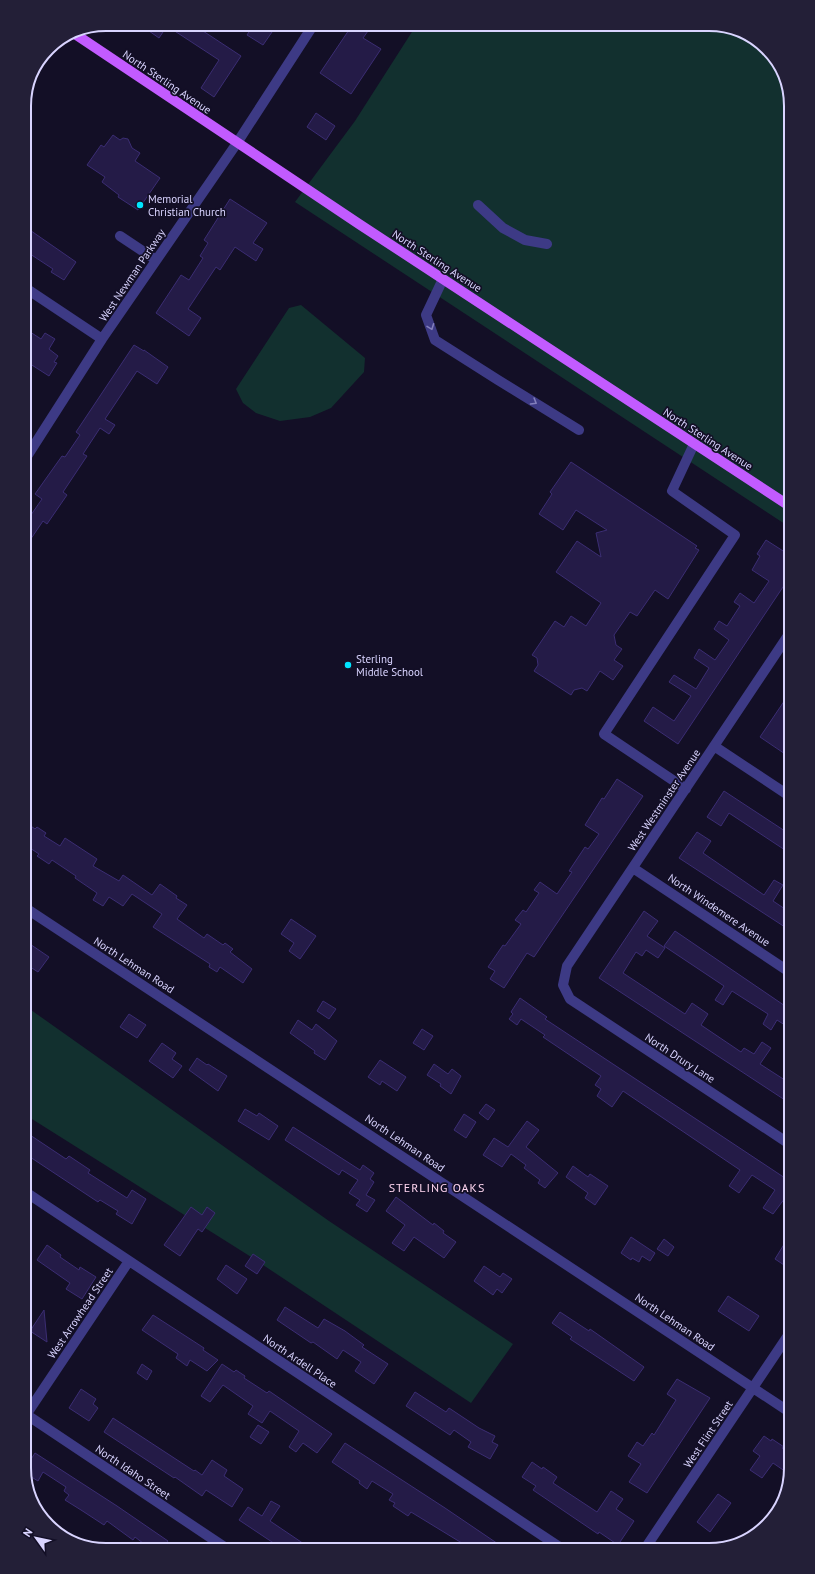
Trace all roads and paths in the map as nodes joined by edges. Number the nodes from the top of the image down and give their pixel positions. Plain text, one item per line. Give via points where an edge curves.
1 (309, 31) edge
2 (79, 36) edge
3 (237, 143) junction
4 (478, 205) dead end
5 (120, 236) dead end
6 (547, 244) dead end
7 (156, 260) junction
8 (443, 279) junction
9 (31, 292) edge
10 (102, 339) junction
11 (579, 430) dead end
12 (694, 444) junction
13 (31, 450) edge
14 (784, 503) edge
15 (784, 641) edge
16 (714, 746) junction
17 (686, 789) junction
18 (784, 792) edge
19 (633, 868) junction
20 (31, 912) edge
21 (784, 968) edge
22 (563, 985) joint
23 (784, 1140) edge
24 (31, 1196) edge
25 (129, 1261) junction
26 (784, 1342) edge
27 (753, 1388) junction
28 (31, 1406) edge
29 (784, 1408) edge
30 (31, 1419) edge
31 (218, 1543) edge
32 (553, 1543) edge
33 (649, 1543) edge

1 - 3 street, West Newman Parkway
2 - 3 main road, North Sterling Avenue
3 - 7 street, West Newman Parkway
3 - 8 main road, North Sterling Avenue
4 - 6 street via 503,228 525,240
5 - 7 street
7 - 10 street, West Newman Parkway
8 -> 11 street via 426,315 436,340
8 - 12 main road, North Sterling Avenue
9 - 10 street
10 - 13 street, West Newman Parkway
12 - 14 main road, North Sterling Avenue
12 - 17 street via 672,491 734,535 604,734
15 - 16 street, West Westminster Avenue
16 - 17 street, West Westminster Avenue
16 - 18 street
17 - 19 street, West Westminster Avenue
19 - 21 street, North Windemere Avenue
19 - 22 street, West Westminster Avenue via 567,966
20 - 27 street, North Lehman Road
22 - 23 street, North Drury Lane via 570,999
24 - 25 street, North Ardell Place
25 - 28 street, West Arrowhead Street
25 - 32 street, North Ardell Place
26 - 27 street, West Flint Street
27 - 29 street, North Lehman Road
27 - 33 street, West Flint Street
30 - 31 street, North Idaho Street

